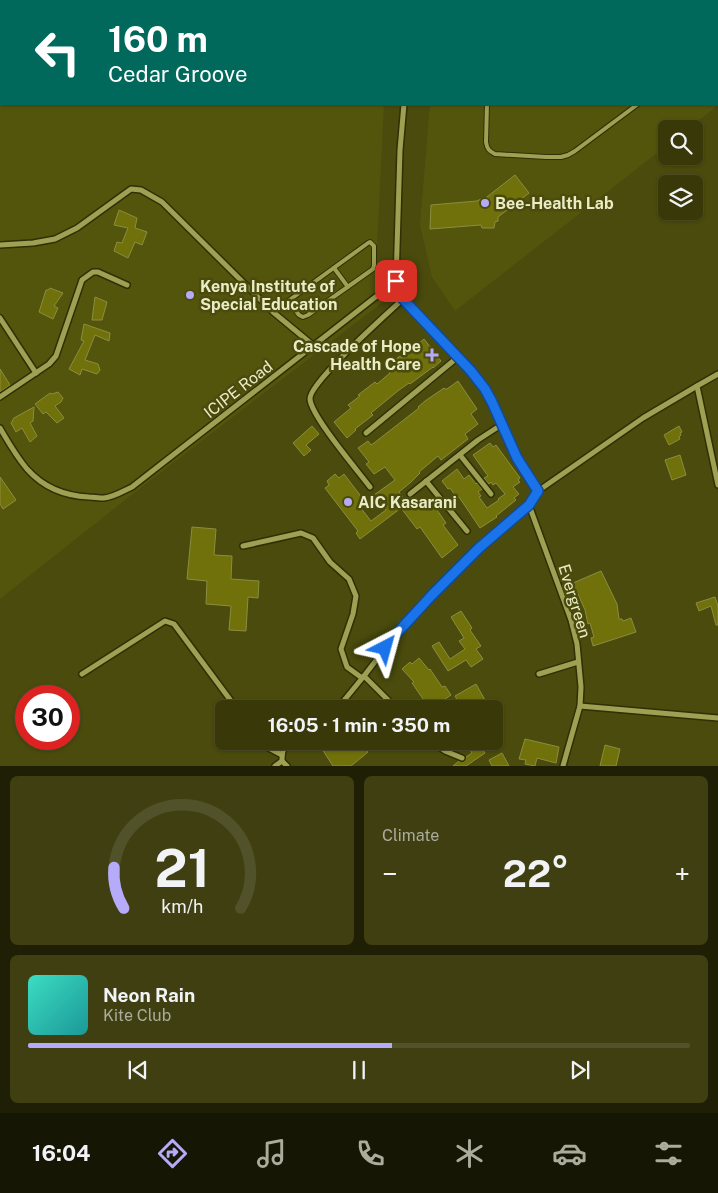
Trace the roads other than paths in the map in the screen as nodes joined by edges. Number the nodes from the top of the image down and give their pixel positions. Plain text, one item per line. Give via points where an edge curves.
1 (404, 105) edge
2 (487, 105) edge
3 (637, 105) edge
4 (0, 246) edge
5 (334, 268) junction
6 (396, 281) junction
7 (127, 285) dead end
8 (348, 287) junction
9 (403, 299) junction
10 (288, 301) junction
11 (273, 312) junction
12 (0, 318) edge
13 (314, 346) junction
14 (458, 357) junction
15 (36, 373) junction
16 (718, 374) edge
17 (697, 386) junction
18 (0, 397) edge
19 (501, 425) junction
20 (0, 428) edge
21 (366, 432) dead end
22 (460, 455) junction
23 (426, 482) junction
24 (718, 485) edge
25 (370, 487) dead end
26 (538, 491) junction
27 (410, 494) dead end
28 (491, 494) dead end
29 (529, 505) junction
30 (467, 531) dead end
31 (244, 546) dead end
32 (578, 662) junction
33 (82, 674) dead end
34 (539, 674) dead end
35 (363, 677) junction
36 (229, 700) edge
37 (344, 700) edge
38 (387, 700) edge
39 (580, 706) junction
40 (718, 718) edge
41 (270, 750) edge
42 (444, 750) edge
43 (462, 758) dead end
44 (284, 761) edge
45 (276, 766) edge
46 (563, 766) edge

1 - 6 street
2 - 3 lane via 486,142 490,152 546,157 575,151
4 - 11 street via 56,239 131,189 141,190 162,202
5 - 8 lane
5 - 8 lane via 368,243 374,246 374,268
5 - 10 lane
6 - 9 street
6 - 13 street, ICIPE Road
7 - 15 street via 98,272 82,280 56,356
8 - 10 lane via 303,317
9 - 14 street
9 - 25 street via 323,377 310,398 325,428
10 - 11 lane
11 - 13 street
12 - 15 street
13 - 20 street, ICIPE Road via 132,487 116,495 104,498 76,496 43,484 28,469
14 - 19 street via 485,389
14 - 21 street
15 - 18 street
16 - 17 street
17 - 24 street
17 - 26 street via 643,418
19 - 22 street
19 - 26 street
22 - 23 street
22 - 28 street
23 - 27 street
23 - 30 street
26 - 29 street
29 - 32 street, Evergreen via 571,620
29 - 35 street via 432,595
31 - 35 street via 301,533 313,538 330,562 349,579 356,596 342,649 348,667
32 - 34 street
32 - 39 street, Evergreen
33 - 36 street via 165,621 174,624
35 - 37 street
35 - 38 street
39 - 40 street
39 - 46 street, Evergreen
41 - 44 street
42 - 43 street
44 - 45 street

